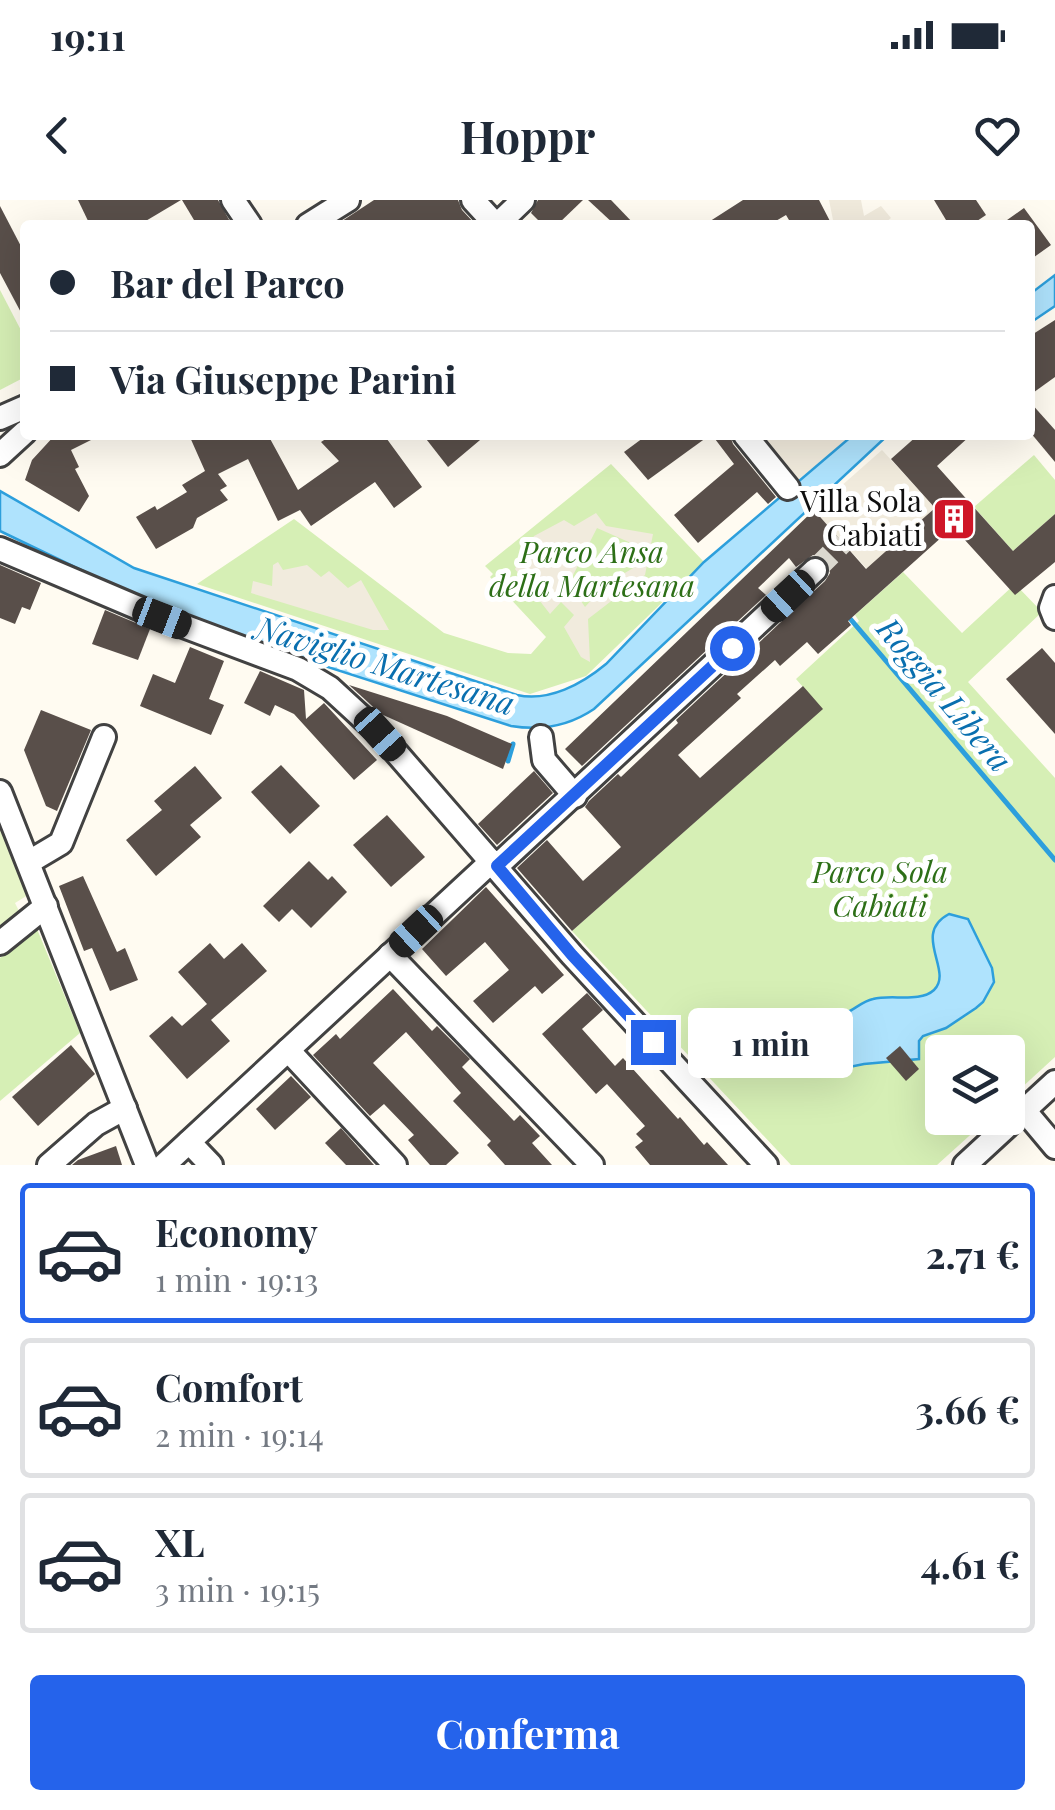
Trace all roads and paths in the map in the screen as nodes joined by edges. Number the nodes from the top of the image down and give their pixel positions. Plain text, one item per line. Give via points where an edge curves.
1 (473, 200) edge
2 (337, 202) edge
3 (507, 215) edge
4 (314, 220) edge
5 (20, 437) edge
6 (749, 440) edge
7 (0, 455) edge
8 (788, 488) dead end
9 (0, 549) edge
10 (816, 570) tunnel mouth
11 (1055, 598) edge
12 (1055, 618) edge
13 (104, 737) dead end
14 (541, 737) dead end
15 (0, 792) edge
16 (574, 796) junction
17 (28, 862) junction
18 (494, 863) junction
19 (46, 906) junction
20 (0, 943) edge
21 (390, 955) junction
22 (288, 1050) junction
23 (1055, 1082) edge
24 (124, 1108) junction
25 (1025, 1109) edge
26 (1025, 1111) edge
27 (997, 1135) edge
28 (189, 1142) junction
29 (1055, 1147) edge
30 (50, 1165) edge
31 (147, 1165) edge
32 (164, 1165) edge
33 (211, 1165) edge
34 (394, 1165) edge
35 (592, 1165) edge
36 (766, 1165) edge
37 (965, 1165) edge

1 - 3 street
2 - 4 street
5 - 7 street
6 - 8 street
9 - 18 street via 316,677 380,734
10 - 16 street
11 - 12 street
13 - 17 street via 61,842
14 - 16 street via 544,760
15 - 17 street
16 - 18 street
17 - 19 street
18 - 21 street
18 - 36 street
19 - 20 street
19 - 24 street
21 - 22 street
21 - 35 street
22 - 28 street
22 - 34 street
23 - 25 street
24 - 30 street
24 - 31 street
26 - 29 street
27 - 37 street
28 - 32 street
28 - 33 street

